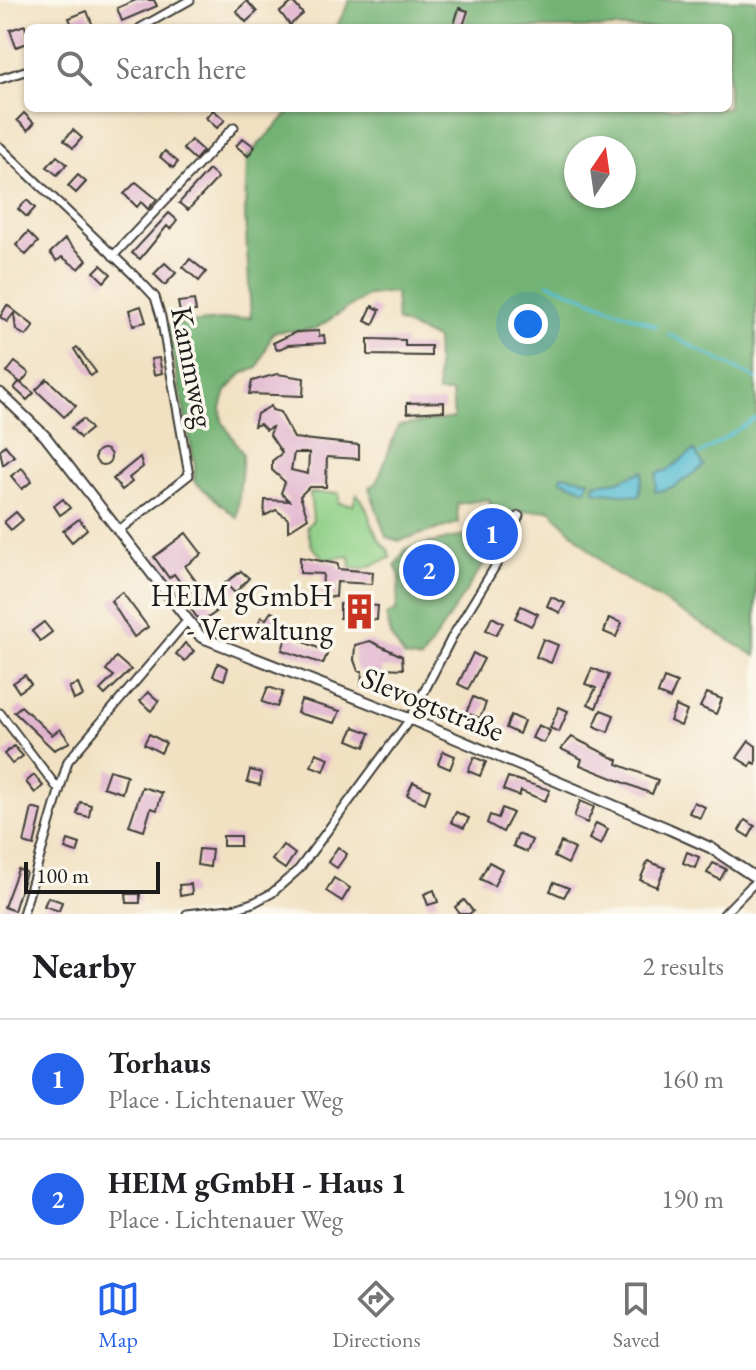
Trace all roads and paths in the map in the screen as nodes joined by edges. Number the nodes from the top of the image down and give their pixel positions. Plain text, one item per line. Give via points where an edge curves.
1 (190, 0) edge
2 (147, 24) edge
3 (24, 71) edge
4 (0, 79) edge
5 (234, 127) dead end
6 (0, 147) edge
7 (113, 256) junction
8 (0, 393) edge
9 (519, 516) dead end
10 (118, 531) junction
11 (186, 622) junction
12 (0, 713) edge
13 (410, 719) junction
14 (59, 790) junction
15 (756, 879) edge
16 (23, 914) edge
17 (187, 914) edge
18 (724, 914) edge

1 - 2 street
3 - 4 street
5 - 7 street
6 - 7 street, Kammweg
7 - 10 street, Kammweg via 155,297 189,475
8 - 10 street, Slevogtstraße via 45,436
9 - 13 street
10 - 11 street, Slevogtstraße
11 - 13 street, Slevogtstraße via 223,649
11 - 14 street via 68,761
12 - 14 street
13 - 15 street, Slevogtstraße via 711,848
13 - 17 street via 299,869 272,893 238,908
14 - 16 street
15 - 18 street

